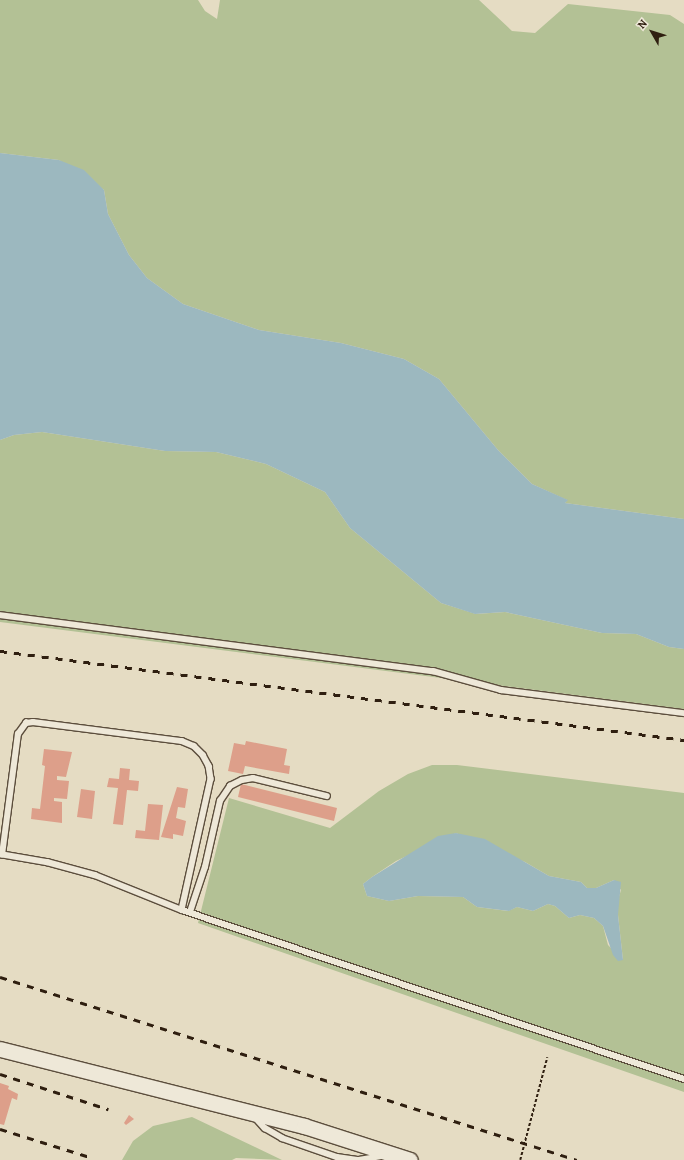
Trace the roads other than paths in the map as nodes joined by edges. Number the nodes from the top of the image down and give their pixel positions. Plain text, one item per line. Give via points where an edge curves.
1 (0, 615) edge
2 (684, 713) edge
3 (327, 796) dead end
4 (1, 854) edge
5 (182, 910) junction
6 (190, 912) junction
7 (0, 1049) edge
8 (684, 1080) edge
9 (410, 1160) edge

1 - 2 lane via 433,671 500,690
3 - 6 lane via 253,778 230,786 220,801 205,867
4 - 5 lane via 77,870
4 - 5 lane via 18,734 24,724 33,722 182,741 194,746 203,755 211,779
5 - 6 lane
6 - 8 lane
7 - 9 street via 304,1126

